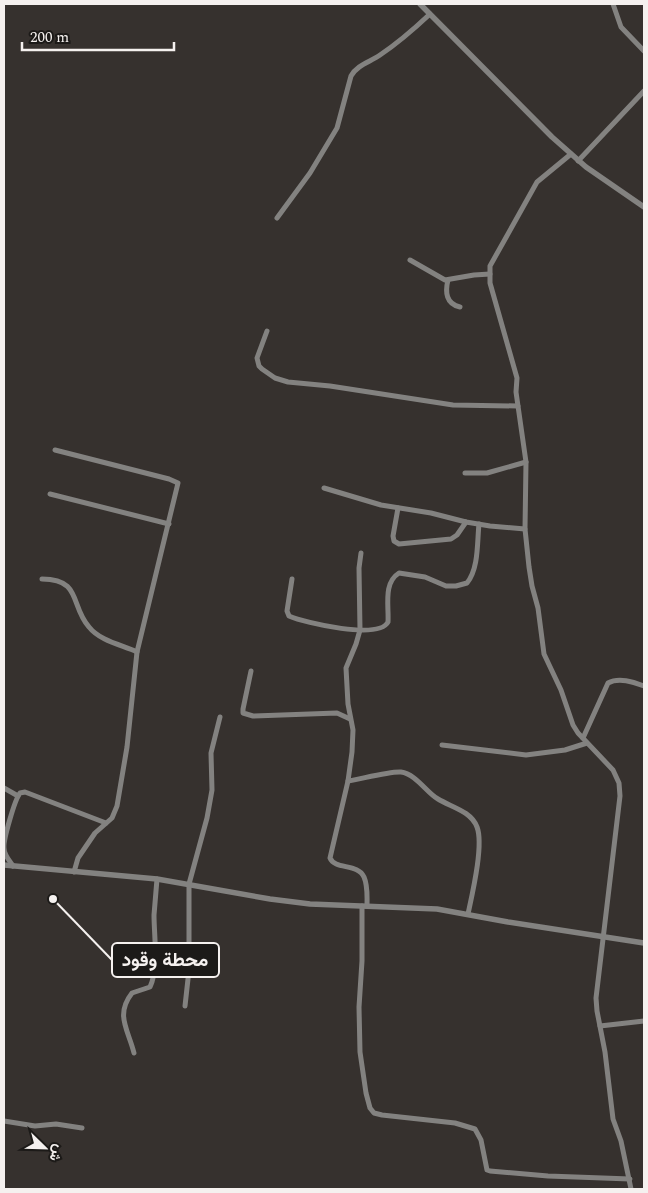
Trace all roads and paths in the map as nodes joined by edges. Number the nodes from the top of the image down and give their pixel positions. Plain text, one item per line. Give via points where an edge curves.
1 (420, 4) edge
2 (613, 4) edge
3 (430, 14) junction
4 (644, 52) edge
5 (644, 91) edge
6 (571, 154) junction
7 (578, 161) junction
8 (644, 208) edge
9 (277, 218) dead end
10 (410, 260) dead end
11 (490, 274) junction
12 (448, 280) junction
13 (460, 307) dead end
14 (267, 332) dead end
15 (518, 406) junction
16 (55, 450) dead end
17 (526, 462) junction
18 (465, 473) dead end
19 (324, 488) dead end
20 (50, 494) dead end
21 (398, 508) junction
22 (466, 522) junction
23 (169, 524) junction
24 (479, 524) junction
25 (526, 529) junction
26 (361, 553) dead end
27 (42, 578) dead end
28 (292, 578) dead end
29 (360, 630) junction
30 (137, 652) junction
31 (251, 671) dead end
32 (644, 686) edge
33 (220, 717) dead end
34 (351, 719) junction
35 (583, 738) junction
36 (587, 743) junction
37 (442, 745) dead end
38 (348, 781) junction
39 (4, 788) edge
40 (18, 796) junction
41 (106, 823) junction
42 (4, 865) edge
43 (13, 866) junction
44 (74, 872) junction
45 (157, 879) junction
46 (189, 884) junction
47 (364, 906) junction
48 (468, 914) junction
49 (604, 936) junction
50 (644, 943) edge
51 (185, 1006) dead end
52 (644, 1021) edge
53 (600, 1026) junction
54 (134, 1053) dead end
55 (4, 1122) edge
56 (82, 1128) dead end
57 (630, 1179) junction
58 (631, 1189) edge

1 - 3 street
2 - 4 street via 621,27
3 - 6 street
3 - 9 street via 382,54 354,70 337,128
5 - 7 street
6 - 7 street
6 - 11 street via 537,182 490,266
7 - 8 street
10 - 12 street
11 - 12 street
11 - 15 street via 515,367
12 - 13 street via 447,298
14 - 15 street via 257,358 259,366 275,378 288,382 453,405
15 - 17 street
16 - 23 street via 176,481 178,488
17 - 18 street via 487,473
17 - 25 street
19 - 21 street
20 - 23 street
21 - 22 street via 431,512
21 - 22 street via 393,536 399,544 451,539
22 - 24 street
23 - 30 street
24 - 25 street
24 - 29 street via 476,562 467,583 446,586 425,577 399,573 389,589 387,625
25 - 35 street via 530,578 544,654 573,725
26 - 29 street
27 - 30 street via 71,589 89,628 104,639
28 - 29 street via 289,616 328,627
29 - 34 street via 346,668
30 - 41 street via 117,806
31 - 34 street via 243,709 246,715 338,713
32 - 35 street via 613,680 608,683
33 - 46 street via 211,753 212,790 207,818
34 - 38 street via 353,740
35 - 36 street
36 - 37 street via 565,750 526,755
36 - 49 street via 608,763 619,783
38 - 47 street via 330,858 334,863 362,874 366,883
38 - 48 street via 403,772 438,799 472,818 479,838
39 - 40 street
40 - 41 street via 25,792
40 - 43 street via 4,843 6,855
41 - 44 street via 78,858
42 - 43 street
43 - 44 street
44 - 45 street
45 - 46 street
45 - 54 street via 152,981 150,986 132,993 123,1009
46 - 47 street via 270,899
46 - 51 street via 189,970
47 - 48 street via 436,909
47 - 57 street via 360,1052 366,1093 374,1113 455,1123 475,1129 490,1172
48 - 49 street
49 - 50 street
49 - 53 street via 596,998
52 - 53 street
53 - 57 street via 613,1119
55 - 56 street
57 - 58 street

